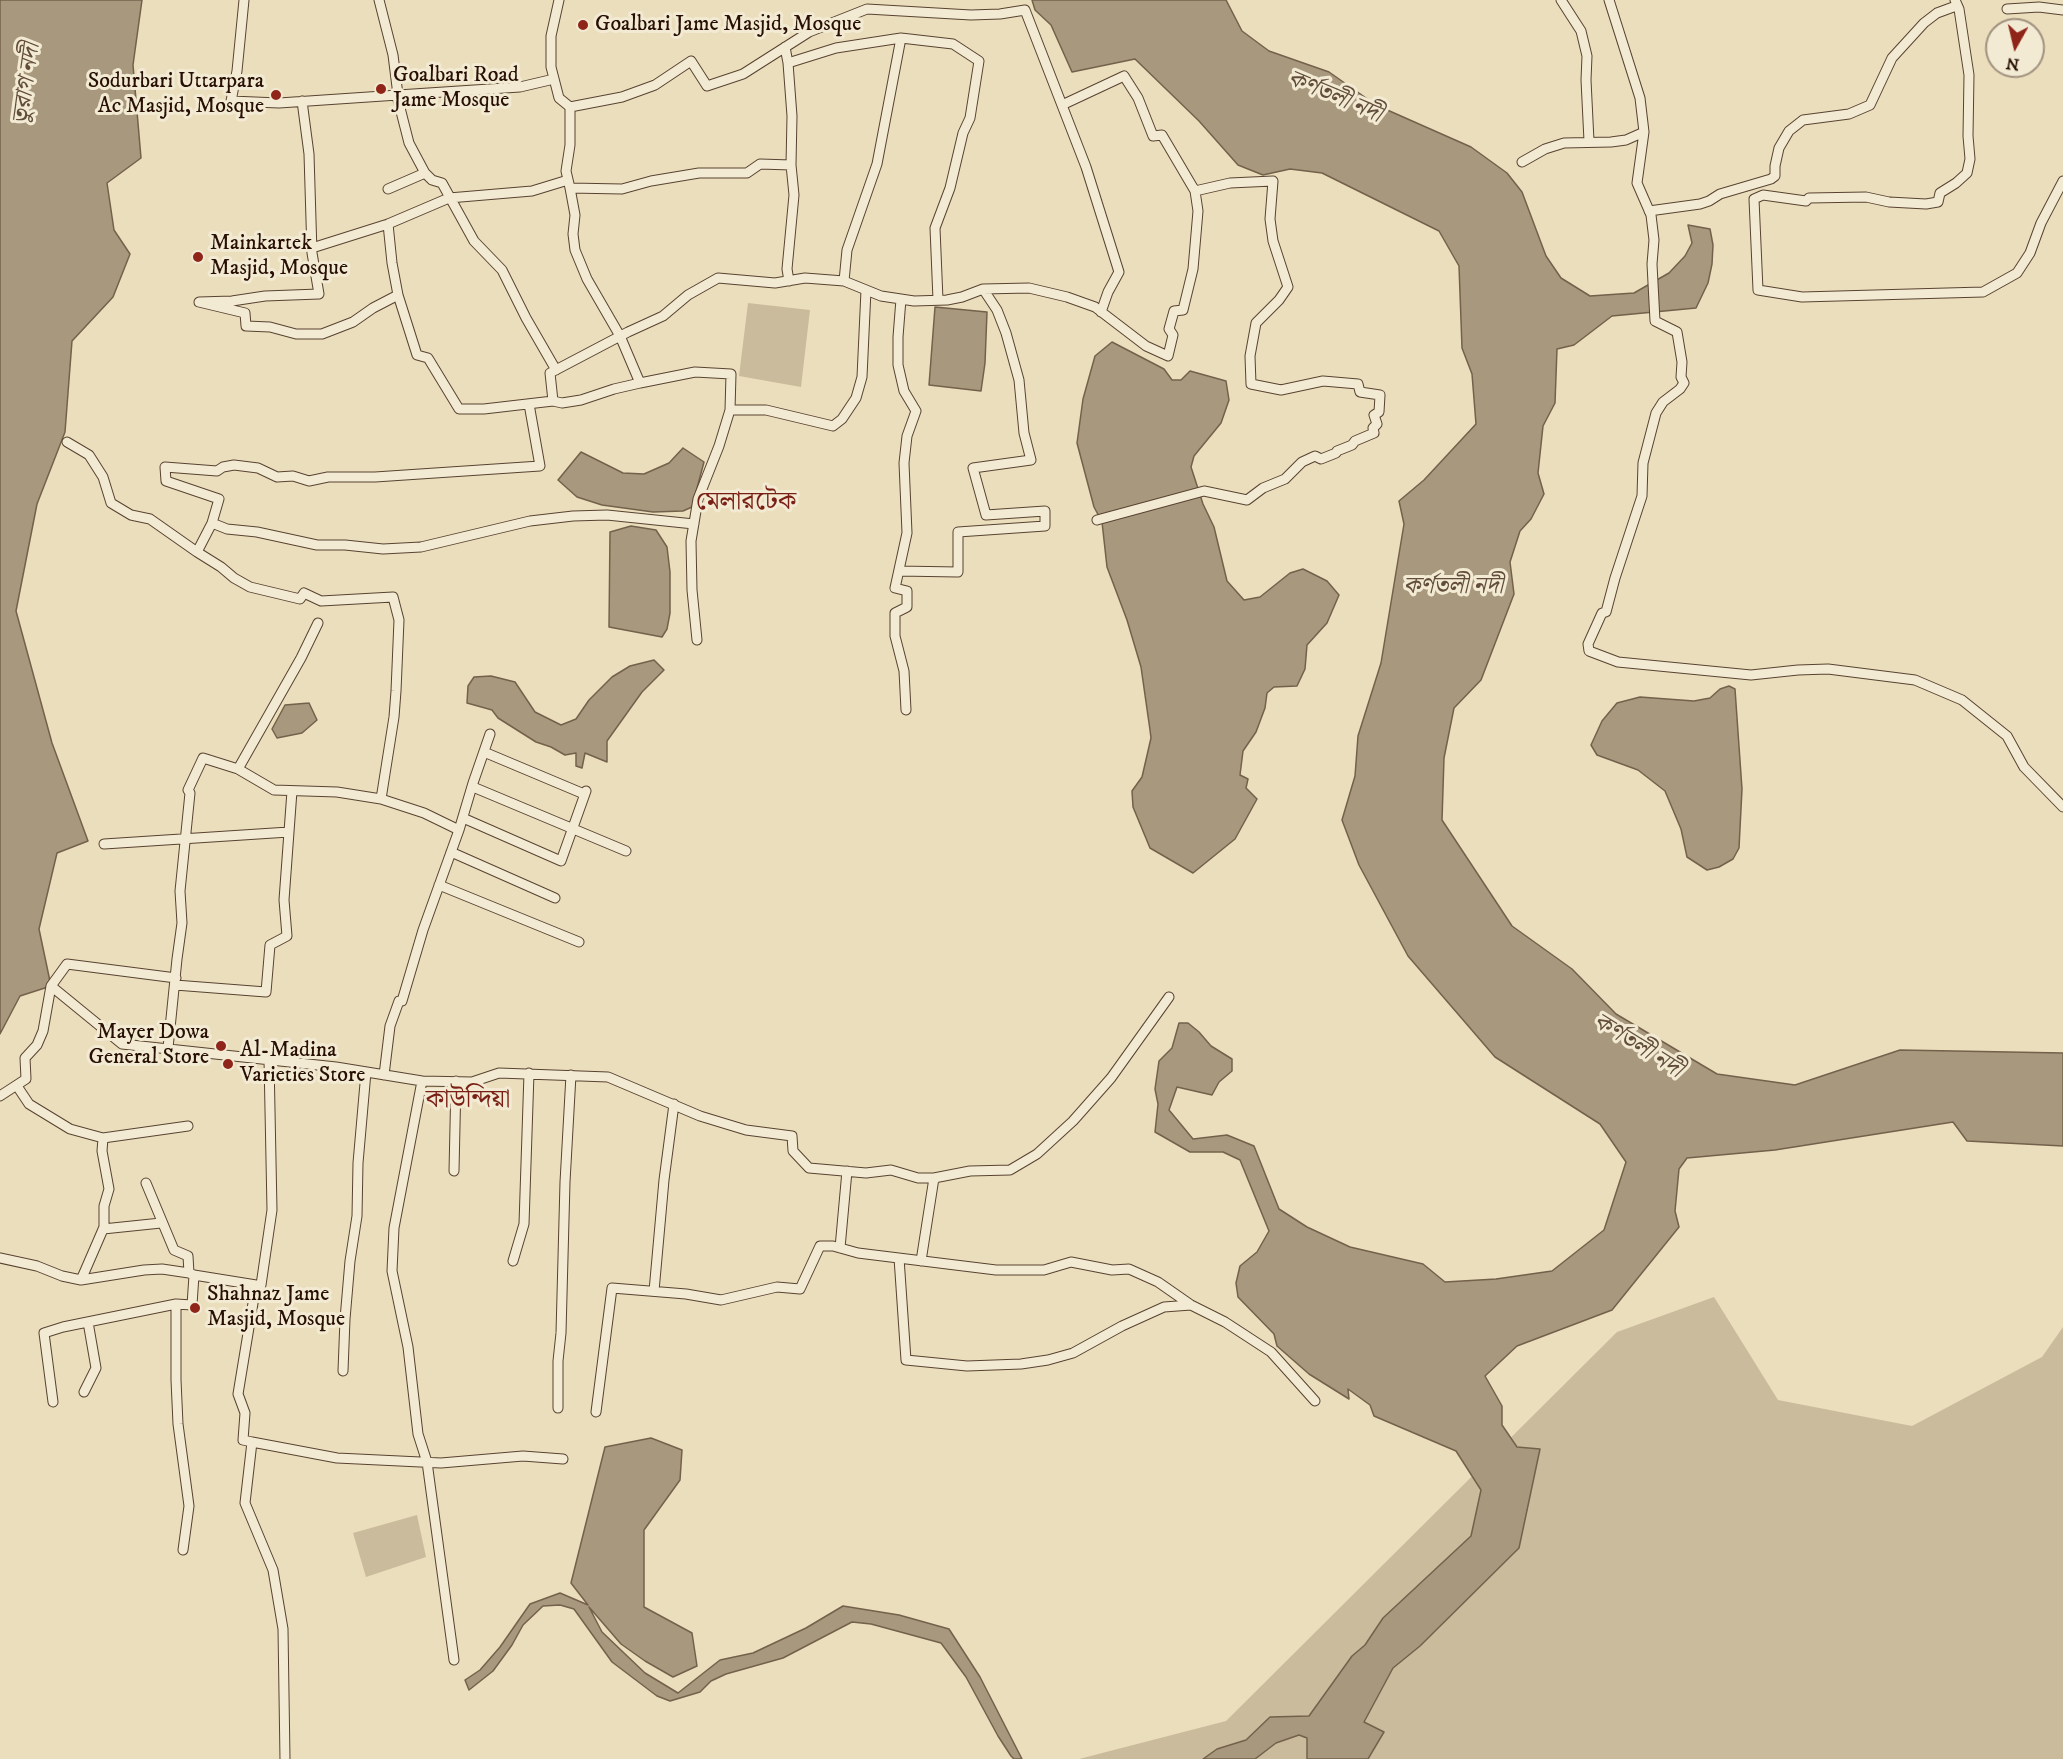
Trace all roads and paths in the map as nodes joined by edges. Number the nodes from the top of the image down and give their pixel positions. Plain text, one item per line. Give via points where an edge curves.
1 (244, 0) edge
2 (380, 0) edge
3 (559, 0) edge
4 (1561, 0) edge
5 (1610, 0) edge
6 (1956, 3) edge
7 (2007, 9) dead end
8 (2063, 10) edge
9 (901, 38) junction
10 (785, 47) junction
11 (788, 63) junction
12 (554, 79) junction
13 (398, 94) junction
14 (302, 100) junction
15 (1062, 105) junction
16 (570, 107) junction
17 (1644, 132) junction
18 (1589, 141) junction
19 (1522, 162) dead end
20 (791, 165) junction
21 (425, 172) junction
22 (2063, 181) edge
23 (569, 184) junction
24 (388, 189) dead end
25 (1195, 191) junction
26 (450, 198) junction
27 (1649, 211) junction
28 (388, 224) junction
29 (312, 248) junction
30 (789, 281) junction
31 (844, 281) junction
32 (983, 289) junction
33 (866, 290) junction
34 (398, 295) junction
35 (901, 299) junction
36 (938, 300) junction
37 (1101, 312) junction
38 (620, 336) junction
39 (556, 370) junction
40 (640, 382) junction
41 (553, 401) junction
42 (529, 404) junction
43 (730, 410) junction
44 (68, 442) dead end
45 (1097, 520) dead end
46 (212, 523) junction
47 (694, 524) junction
48 (197, 552) junction
49 (899, 571) junction
50 (318, 623) dead end
51 (697, 640) dead end
52 (906, 710) dead end
53 (490, 734) dead end
54 (484, 752) junction
55 (238, 769) junction
56 (473, 787) junction
57 (292, 791) junction
58 (381, 798) junction
59 (2063, 807) edge
60 (463, 818) junction
61 (572, 829) junction
62 (459, 830) junction
63 (289, 832) junction
64 (185, 839) junction
65 (104, 844) dead end
66 (626, 850) dead end
67 (451, 852) junction
68 (439, 885) junction
69 (555, 898) dead end
70 (579, 942) dead end
71 (175, 981) junction
72 (51, 986) junction
73 (1169, 997) dead end
74 (168, 1048) junction
75 (268, 1060) junction
76 (366, 1072) junction
77 (529, 1073) junction
78 (384, 1075) junction
79 (571, 1075) junction
80 (422, 1081) junction
81 (456, 1081) junction
82 (17, 1086) junction
83 (0, 1096) edge
84 (674, 1104) junction
85 (188, 1126) dead end
86 (103, 1137) junction
87 (454, 1171) dead end
88 (847, 1171) junction
89 (934, 1178) junction
90 (146, 1183) dead end
91 (161, 1223) junction
92 (103, 1229) junction
93 (840, 1248) junction
94 (0, 1258) edge
95 (899, 1258) junction
96 (513, 1261) dead end
97 (921, 1261) junction
98 (191, 1274) junction
99 (81, 1280) junction
100 (256, 1285) junction
101 (654, 1291) junction
102 (176, 1304) junction
103 (1191, 1305) junction
104 (88, 1322) junction
105 (344, 1371) dead end
106 (84, 1392) dead end
107 (1316, 1401) dead end
108 (53, 1402) dead end
109 (558, 1408) dead end
110 (596, 1412) dead end
111 (252, 1442) junction
112 (564, 1459) dead end
113 (427, 1462) junction
114 (183, 1550) dead end
115 (454, 1660) dead end
116 (285, 1759) edge

1 - 14 street via 231,101 279,104
2 - 13 street
3 - 12 street via 551,36
4 - 18 street via 1581,31 1587,56
5 - 17 street via 1640,98
6 - 22 street via 1969,75 1971,159 1967,173 1940,194 1938,202 1926,204 1866,197 1806,201 1763,195 1754,199 1758,290 1802,297 1983,292 2017,273
6 - 27 street via 1924,23 1892,58 1870,105 1849,114 1803,120 1788,131 1771,179 1700,204
7 - 8 street
9 - 11 street via 836,48
9 - 31 street via 877,165 846,250
9 - 36 street via 953,44 979,61 970,118 935,228
10 - 11 street
10 - 15 street via 809,32 867,9 971,15 1025,10
10 - 16 street via 742,74 707,86 692,61 655,86
11 - 20 street
12 - 13 street via 520,87
12 - 16 street via 559,98
13 - 14 street
13 - 21 street via 409,143
14 - 29 street via 309,154
15 - 25 street via 1124,76 1153,136 1162,135
15 - 37 street via 1119,272
16 - 23 street via 566,171
17 - 18 street via 1626,140
17 - 27 street via 1637,183
18 - 19 street via 1564,142
20 - 23 street via 760,164 747,173 699,173 622,189
20 - 30 street via 794,195
21 - 24 street
21 - 26 street via 442,183
23 - 26 street
23 - 38 street via 575,250
25 - 37 street via 1198,211 1193,269 1184,310 1174,311 1168,356 1146,346
25 - 45 street via 1230,183 1273,181 1273,241 1288,287 1256,323 1250,356 1251,384 1281,390 1323,381 1358,384 1358,391 1380,395 1379,412 1374,415 1377,424 1374,433 1321,459 1315,456 1302,462 1285,478 1246,500 1204,491
26 - 28 street
26 - 39 street via 474,241 502,270
27 - 59 street via 1654,240 1655,321 1677,332 1684,383 1656,413 1643,463 1642,496 1606,612 1588,644 1589,651 1618,662 1750,675 1828,669 1916,680 1962,700 2007,736 2024,767
28 - 29 street
28 - 34 street
29 - 34 street via 319,294 199,302 245,313 246,326 322,334 353,322
30 - 31 street
30 - 38 street via 718,278 688,295 663,316
31 - 33 street
32 - 36 street
32 - 37 street via 1029,288 1068,297
32 - 49 street via 1006,333 1019,380 1031,460 973,468 986,515 1045,511 1045,526 958,532 958,572
33 - 35 street
33 - 43 street via 862,377 856,398 842,420 833,426 766,410
34 - 42 street via 417,356 428,358 459,409
35 - 36 street
35 - 49 street via 898,365 904,390 916,411 904,463 907,533
38 - 39 street
38 - 40 street
39 - 41 street via 550,373
40 - 41 street via 581,400
40 - 43 street via 695,372 731,374
41 - 42 street
42 - 46 street via 540,466 309,481 234,465 217,471 165,467 166,481 219,499
43 - 47 street via 698,499
44 - 48 street via 89,455 103,477 111,503 131,515 150,519
46 - 47 street via 317,545 383,549 421,547 530,521 573,516 607,515
46 - 48 street
47 - 51 street via 692,590
48 - 58 street via 250,587 300,599 304,593 321,601 393,597 399,620 396,690
49 - 52 street via 895,588 907,591 907,607 896,613 895,636 904,671
50 - 55 street
53 - 54 street
54 - 56 street
54 - 61 street via 585,793
55 - 57 street via 274,790
55 - 64 street via 203,758 188,790
56 - 60 street
56 - 61 street
57 - 58 street
57 - 63 street
58 - 62 street
60 - 61 street via 561,861
60 - 62 street
61 - 66 street
62 - 67 street
63 - 64 street
63 - 71 street via 284,900 287,936 270,945 266,992
64 - 65 street
64 - 71 street
67 - 68 street
67 - 69 street
68 - 70 street
68 - 78 street via 402,1001 399,1000 390,1026
71 - 72 street via 67,964
71 - 74 street
72 - 74 street via 122,1044
72 - 82 street via 43,1031 37,1046 25,1058 26,1079
73 - 89 street via 1111,1078 1037,1154 1010,1170 970,1171
74 - 75 street
75 - 76 street
75 - 100 street via 272,1210 261,1284
76 - 78 street
76 - 105 street
77 - 79 street
77 - 81 street via 499,1073 472,1082
77 - 96 street via 524,1224
78 - 80 street
79 - 84 street via 608,1077
79 - 109 street
80 - 81 street
80 - 113 street via 394,1228 392,1271 408,1347 418,1434
81 - 87 street
82 - 83 street
82 - 86 street via 29,1104 70,1129
84 - 88 street via 746,1130 792,1136 793,1151 809,1168
84 - 101 street
85 - 86 street
86 - 92 street via 109,1189
88 - 89 street via 891,1170
88 - 93 street
89 - 97 street
90 - 91 street
91 - 92 street
91 - 98 street via 174,1250 188,1256
92 - 99 street
93 - 95 street
93 - 101 street via 820,1246 800,1289 777,1287 721,1300
94 - 99 street
95 - 97 street
95 - 103 street via 906,1360 967,1366 1048,1360 1073,1353 1164,1307
97 - 103 street via 996,1270 1044,1270 1071,1262 1112,1270 1130,1269 1158,1282
98 - 99 street via 162,1269
98 - 100 street
98 - 102 street via 192,1305
100 - 111 street via 238,1394 244,1413 243,1440
101 - 110 street via 612,1288
102 - 104 street
102 - 114 street via 178,1424 189,1506
103 - 107 street via 1226,1322 1271,1352
104 - 106 street via 96,1368
104 - 108 street via 44,1333
111 - 113 street via 337,1458
111 - 116 street via 245,1503 273,1570 283,1629
112 - 113 street via 523,1456
113 - 115 street

